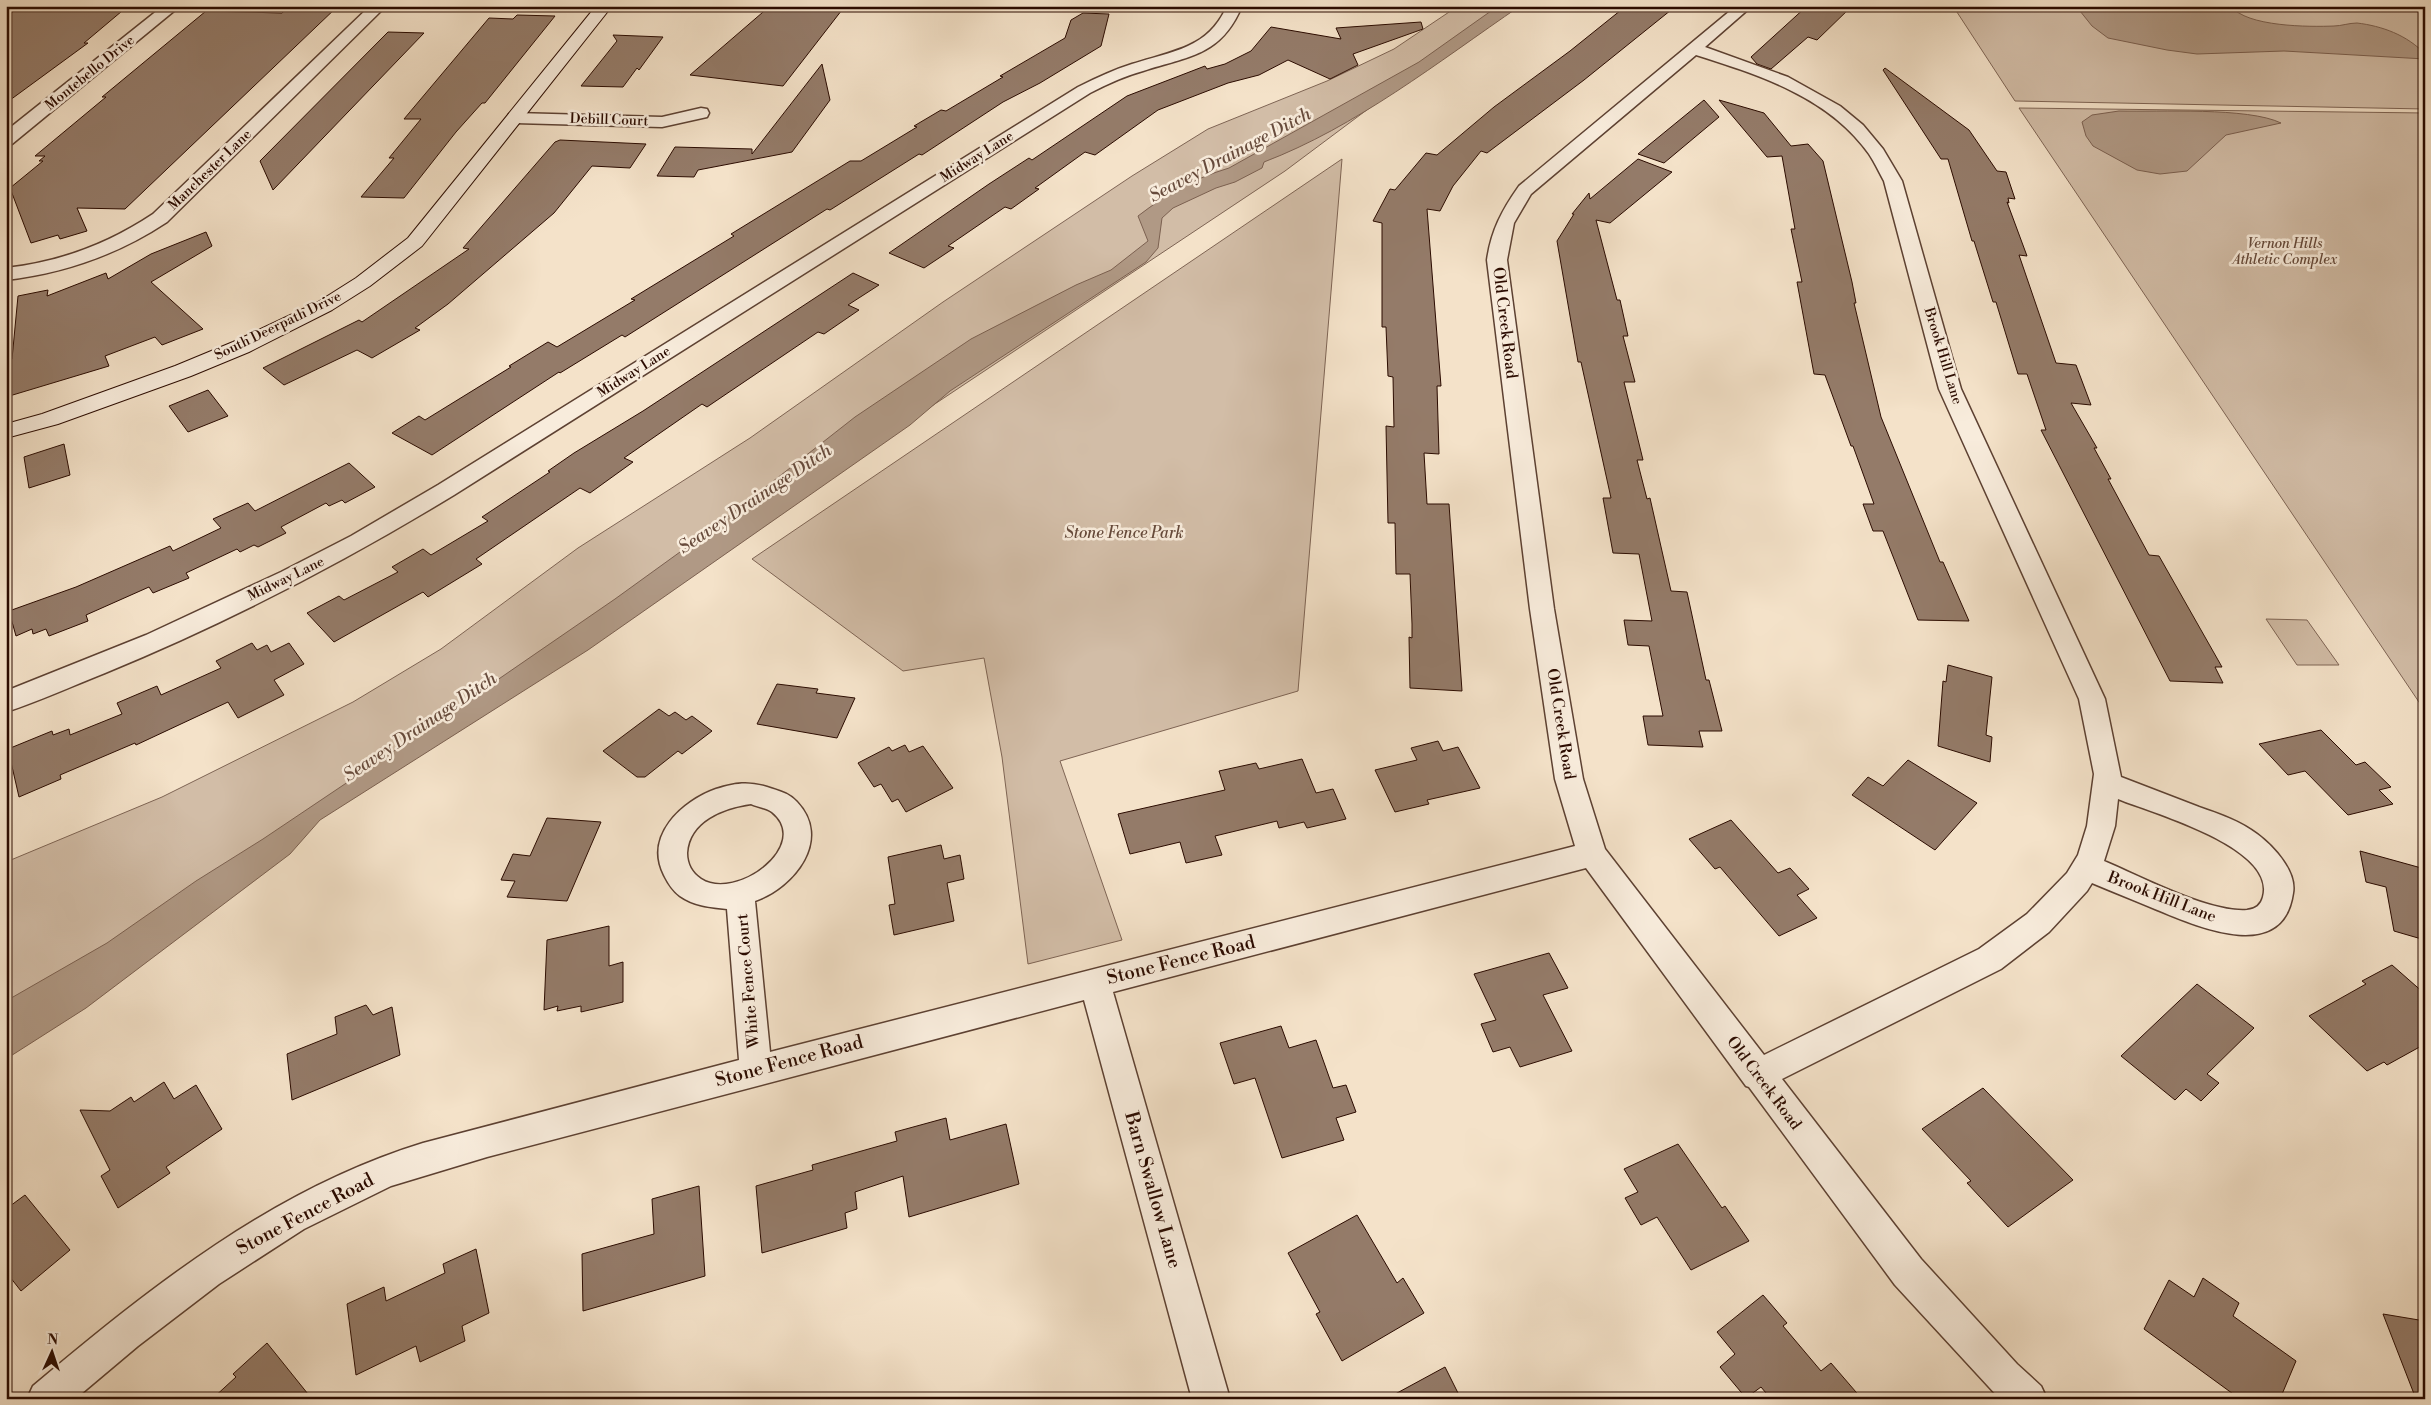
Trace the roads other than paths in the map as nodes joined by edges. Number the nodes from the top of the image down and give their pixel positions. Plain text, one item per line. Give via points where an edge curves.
1 (173, 6) edge
2 (378, 6) edge
3 (604, 6) edge
4 (1235, 6) edge
5 (1745, 6) edge
6 (1694, 49) junction
7 (701, 113) dead end
8 (515, 118) junction
9 (6, 140) edge
10 (6, 274) edge
11 (6, 431) edge
12 (6, 702) edge
13 (2107, 783) junction
14 (1592, 854) junction
15 (2086, 867) junction
16 (740, 893) junction
17 (1095, 982) junction
18 (756, 1070) junction
19 (1757, 1075) junction
20 (46, 1399) edge
21 (1211, 1399) edge
22 (2028, 1399) edge

1 - 9 street, Montebello Drive
2 - 10 street, Manchester Lane via 144,230 83,258
3 - 8 street, South Deerpath Drive
4 - 12 street, Midway Lane via 1229,22 1207,44 1185,54 1138,67 1084,90 359,542 156,642
5 - 6 street, Old Creek Road
6 - 13 street, Brook Hill Lane via 1809,92 1866,135 1883,158 1893,181 1950,389 2092,699 2108,774
6 - 14 street, Old Creek Road via 1524,190 1509,211 1499,237 1497,260 1542,609 1569,779
7 - 8 street, Debill Court via 662,122
8 - 11 street, South Deerpath Drive via 415,242 326,306 183,371 59,416
13 - 15 street, Brook Hill Lane via 2101,826
13 - 15 street, Brook Hill Lane via 2225,829 2247,842 2263,857 2274,874 2279,890 2277,905 2268,916 2252,922 2232,923 2210,918
14 - 17 street, Stone Fence Road
14 - 19 street, Old Creek Road
15 - 19 street, Brook Hill Lane via 2077,882 2038,924 1990,959
16 - 16 street, White Fence Court via 726,896 690,888 678,876 672,861 673,845 680,829 693,814 710,803 731,795 771,796 786,805 796,818 799,834 795,851 784,868 767,882
16 - 18 street, White Fence Court
17 - 18 street, Stone Fence Road
17 - 21 street, Barn Swallow Lane
18 - 20 street, Stone Fence Road via 468,1146 386,1172 320,1202 235,1250 165,1300
19 - 22 street, Old Creek Road via 1908,1272

